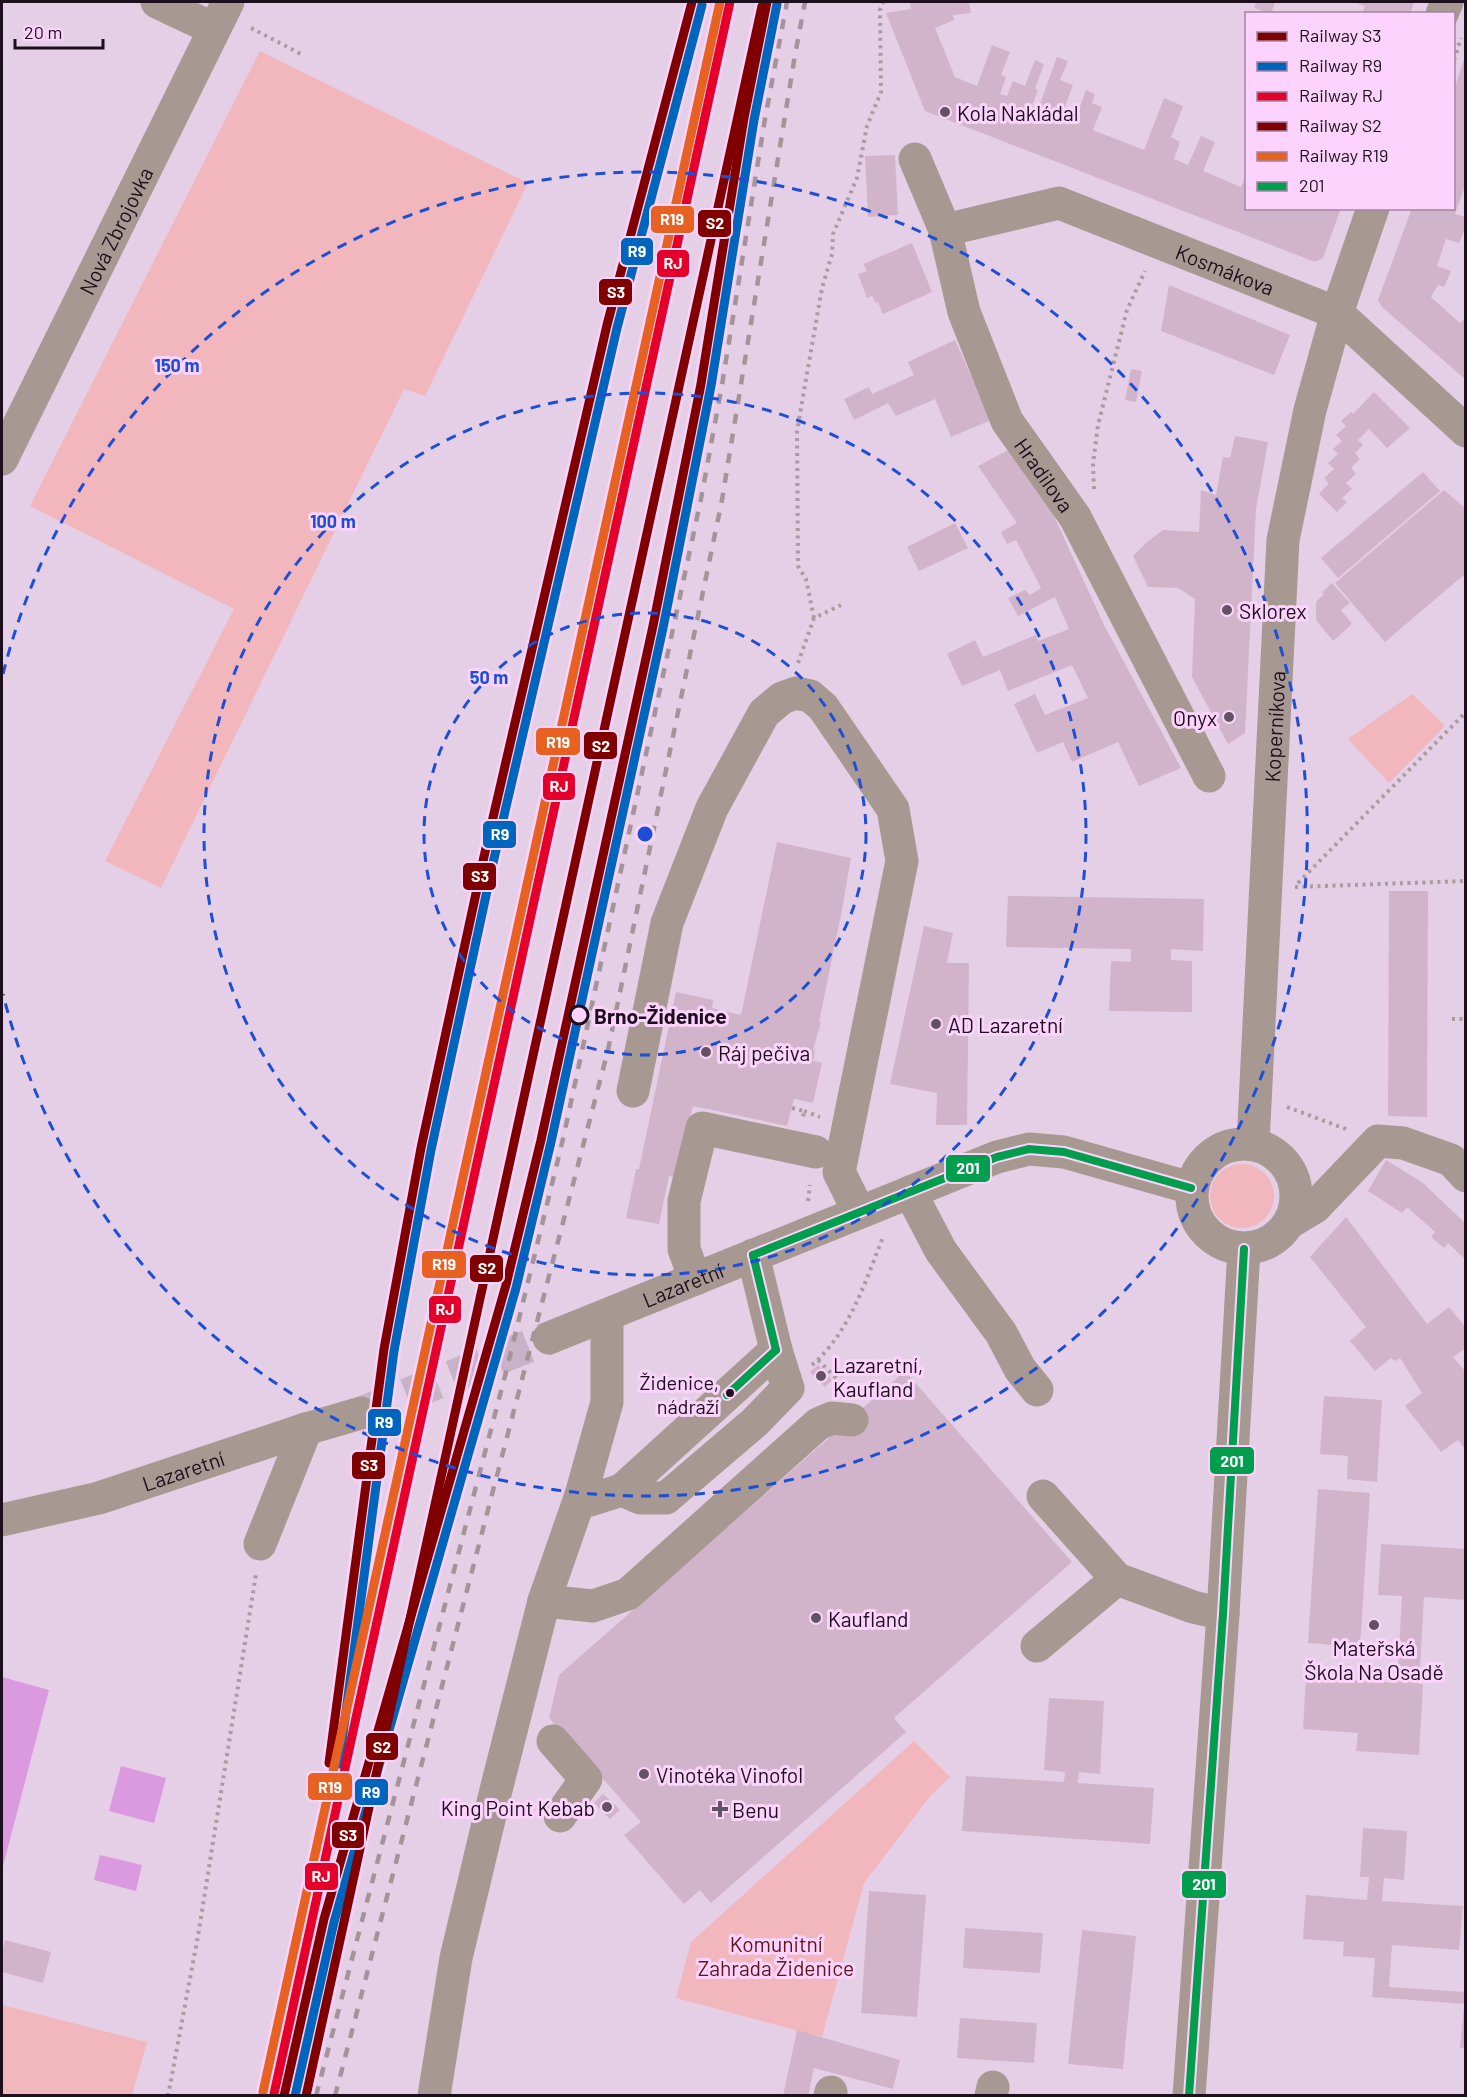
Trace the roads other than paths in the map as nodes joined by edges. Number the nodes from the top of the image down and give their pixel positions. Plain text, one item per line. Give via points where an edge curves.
1 (157, 2) edge
2 (221, 15) edge
3 (915, 159) dead end
4 (1372, 210) edge
5 (945, 230) junction
6 (1336, 313) junction
7 (1466, 431) edge
8 (2, 459) edge
9 (1209, 776) dead end
10 (633, 1091) dead end
11 (1253, 1144) junction
12 (816, 1152) dead end
13 (1291, 1170) junction
14 (1466, 1176) edge
15 (1341, 1180) junction
16 (1191, 1188) junction
17 (910, 1192) junction
18 (859, 1212) junction
19 (1290, 1222) junction
20 (1244, 1249) junction
21 (753, 1255) junction
22 (695, 1279) junction
23 (607, 1315) junction
24 (549, 1338) tunnel mouth
25 (776, 1350) junction
26 (1037, 1390) dead end
27 (361, 1413) tunnel mouth
28 (852, 1420) dead end
29 (306, 1429) junction
30 (622, 1490) junction
31 (580, 1495) junction
32 (1043, 1496) dead end
33 (2, 1520) edge
34 (261, 1544) road end
35 (1117, 1579) junction
36 (544, 1601) junction
37 (1223, 1614) junction
38 (1037, 1646) dead end
39 (553, 1741) dead end
40 (560, 1816) dead end
41 (434, 2096) edge
42 (1189, 2096) edge

1 - 2 street
2 - 8 street, Nová Zbrojovka
3 - 5 street, Hradilova
4 - 6 street, Koperníkova
5 - 6 street, Kosmákova via 1059,204
5 - 9 street, Hradilova via 964,312 1007,420 1075,517
6 - 7 street, Kosmákova
6 - 11 street, Koperníkova via 1310,410 1283,540
10 - 18 street via 667,923 712,808 764,713 782,698 796,693 810,696 824,707 893,809 902,861 839,1172
11 - 13 street via 1268,1149
11 - 16 street via 1236,1144 1207,1158
12 - 22 street via 702,1128 684,1201 684,1249
13 - 15 street via 1313,1182
13 - 19 street via 1296,1205
14 - 15 street via 1451,1160 1403,1143 1378,1141
15 - 19 street via 1315,1208
16 - 17 street, Lazaretní via 1064,1152 1029,1149 997,1157
16 - 20 street via 1198,1223 1210,1237 1226,1246
17 - 18 street, Lazaretní
17 - 26 street via 941,1251
18 - 21 street, Lazaretní
19 - 20 street via 1262,1246
20 - 37 street
21 - 22 street, Lazaretní
21 - 25 street
22 - 23 street, Lazaretní
23 - 24 street, Lazaretní
23 - 31 street via 607,1402
25 - 30 street
25 - 30 street via 788,1388 755,1422 666,1498 640,1498
27 - 29 street, Lazaretní
28 - 36 street via 832,1418 818,1424 628,1594 593,1606
29 - 33 street, Lazaretní via 99,1498
29 - 34 street
30 - 31 street via 590,1500
31 - 36 street
32 - 35 street
35 - 37 street
35 - 38 street
36 - 41 street via 456,1958
37 - 42 street
39 - 40 street via 586,1779

